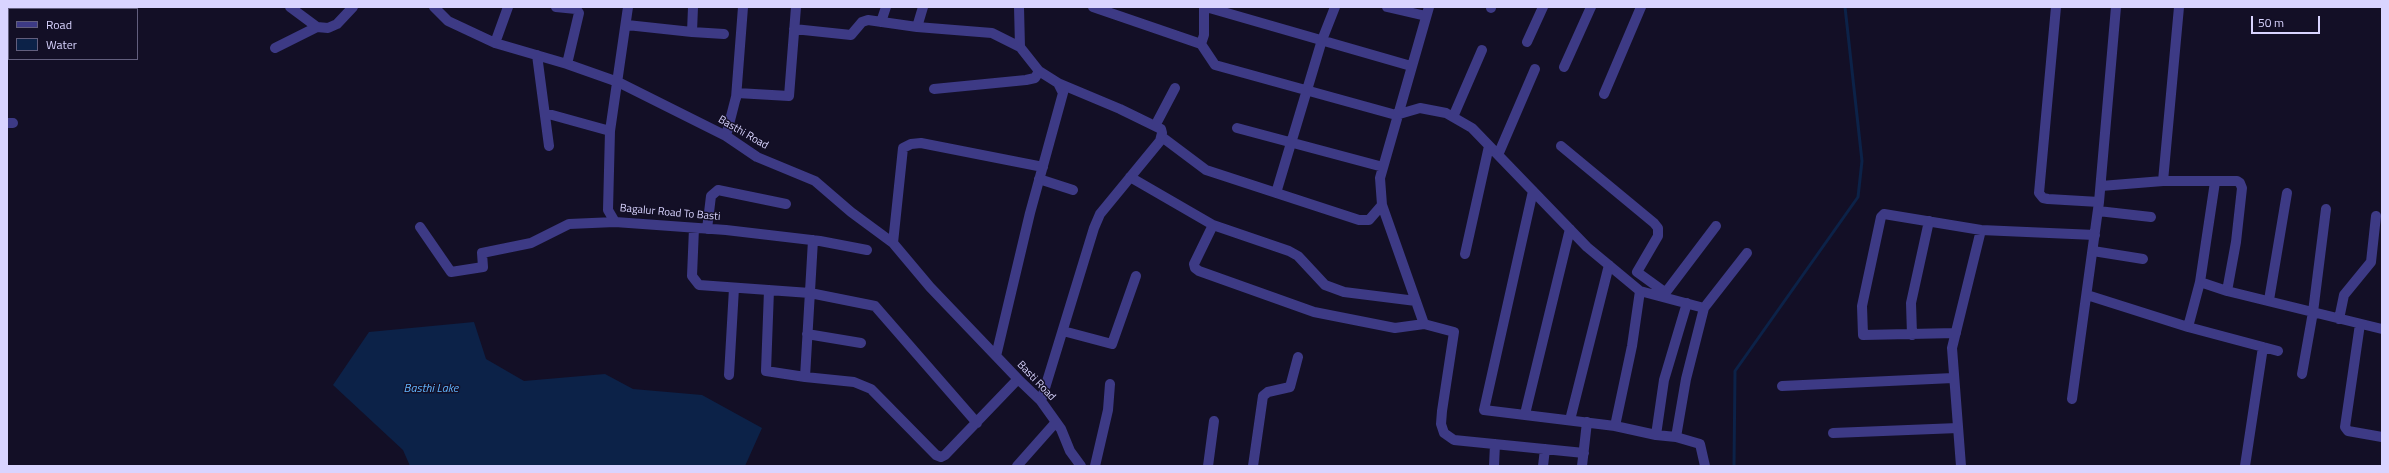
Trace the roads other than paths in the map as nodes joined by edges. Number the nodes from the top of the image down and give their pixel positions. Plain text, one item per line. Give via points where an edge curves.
1 (290, 7) edge
2 (353, 7) edge
3 (434, 7) edge
4 (508, 7) edge
5 (556, 7) edge
6 (628, 7) edge
7 (693, 7) edge
8 (742, 7) edge
9 (796, 7) edge
10 (886, 7) edge
11 (923, 7) edge
12 (1018, 7) edge
13 (1093, 7) edge
14 (1205, 7) edge
15 (1335, 7) edge
16 (1387, 7) edge
17 (1543, 7) edge
18 (1591, 7) edge
19 (1641, 7) edge
20 (2056, 7) edge
21 (2116, 7) edge
22 (2179, 7) edge
23 (1428, 11) edge
24 (881, 22) junction
25 (627, 25) junction
26 (317, 27) junction
27 (917, 27) junction
28 (794, 29) junction
29 (692, 32) junction
30 (724, 34) dead end
31 (1322, 40) junction
32 (1527, 42) dead end
33 (495, 43) junction
34 (1201, 44) junction
35 (1020, 47) junction
36 (275, 48) dead end
37 (1482, 50) dead end
38 (537, 56) junction
39 (567, 64) junction
40 (1411, 66) junction
41 (1564, 67) dead end
42 (1535, 69) dead end
43 (1039, 71) junction
44 (618, 82) junction
45 (1058, 84) junction
46 (1175, 88) dead end
47 (934, 89) dead end
48 (1306, 92) junction
49 (1604, 94) dead end
50 (736, 98) junction
51 (545, 113) junction
52 (1396, 116) junction
53 (1453, 117) junction
54 (1155, 126) junction
55 (1237, 128) dead end
56 (610, 131) junction
57 (726, 136) junction
58 (1162, 137) junction
59 (1292, 144) junction
60 (549, 146) dead end
61 (1489, 146) junction
62 (1561, 146) dead end
63 (1498, 156) junction
64 (1042, 166) junction
65 (1383, 167) junction
66 (1130, 177) junction
67 (1039, 179) junction
68 (2163, 181) junction
69 (2215, 182) junction
70 (2100, 186) junction
71 (1073, 190) dead end
72 (1533, 191) junction
73 (2287, 193) dead end
74 (1276, 194) junction
75 (786, 204) dead end
76 (1382, 205) junction
77 (2099, 206) junction
78 (2326, 209) dead end
79 (2376, 216) dead end
80 (2151, 217) dead end
81 (1929, 221) junction
82 (615, 222) junction
83 (1213, 225) junction
84 (1716, 226) dead end
85 (420, 227) dead end
86 (694, 228) junction
87 (707, 228) junction
88 (1570, 229) junction
89 (1981, 230) junction
90 (2095, 235) junction
91 (813, 240) junction
92 (893, 243) junction
93 (867, 250) dead end
94 (2093, 251) junction
95 (1747, 253) dead end
96 (1465, 254) dead end
97 (2143, 259) dead end
98 (1609, 265) junction
99 (1136, 276) dead end
100 (2200, 282) junction
101 (734, 288) junction
102 (769, 290) junction
103 (1640, 291) junction
104 (2227, 291) junction
105 (810, 293) junction
106 (2087, 294) junction
107 (1664, 295) junction
108 (2269, 300) junction
109 (1416, 301) junction
110 (1687, 303) junction
111 (1704, 308) junction
112 (2313, 312) junction
113 (2339, 319) junction
114 (1424, 324) junction
115 (2360, 324) junction
116 (2188, 327) junction
117 (2382, 329) edge
118 (1062, 331) junction
119 (1956, 333) junction
120 (807, 334) junction
121 (1912, 335) junction
122 (861, 342) dead end
123 (2263, 347) junction
124 (2278, 351) dead end
125 (996, 356) junction
126 (1298, 357) dead end
127 (2302, 374) dead end
128 (729, 375) dead end
129 (804, 377) junction
130 (1954, 378) junction
131 (1018, 380) junction
132 (1110, 384) dead end
133 (1782, 386) dead end
134 (2072, 399) dead end
135 (1041, 401) junction
136 (1525, 414) junction
137 (1570, 420) junction
138 (1214, 421) dead end
139 (1056, 422) junction
140 (1587, 422) junction
141 (977, 423) junction
142 (1615, 426) junction
143 (1958, 428) junction
144 (1833, 433) dead end
145 (1656, 435) junction
146 (1676, 437) junction
147 (2382, 437) edge
148 (1495, 444) junction
149 (1544, 449) junction
150 (1584, 453) junction
151 (1017, 466) edge
152 (1081, 466) edge
153 (1095, 466) edge
154 (1208, 466) edge
155 (1253, 466) edge
156 (1494, 466) edge
157 (1543, 466) edge
158 (1582, 466) edge
159 (1705, 466) edge
160 (1961, 466) edge
161 (2245, 466) edge

1 - 26 street
2 - 26 street via 337,24 328,28
3 - 33 street, Basthi Road via 448,21
4 - 33 street
5 - 39 street via 576,10 579,13
6 - 25 street, Bagalur Road To Basti
7 - 29 street
8 - 50 street
9 - 28 street
10 - 24 street
11 - 27 street
12 - 35 street
13 - 34 street
14 - 31 street
14 - 34 street via 1204,35
15 - 31 street
16 - 23 street
17 - 32 street
18 - 41 street
19 - 49 street
20 - 77 street via 2039,193 2043,198
21 - 70 street
22 - 68 street
23 - 40 street
24 - 27 street
24 - 28 street via 865,20 851,35
25 - 29 street
25 - 44 street, Bagalur Road To Basti
26 - 36 street
27 - 35 street via 992,33
28 - 50 street via 789,96 737,93
29 - 30 street
31 - 40 street
31 - 48 street
33 - 38 street, Basthi Road
34 - 48 street via 1215,66
35 - 43 street
37 - 53 street
38 - 39 street, Basthi Road
38 - 51 street
39 - 44 street, Basthi Road
40 - 52 street
42 - 63 street
43 - 45 street
43 - 47 street via 1035,78 1026,80
44 - 56 street, Bagalur Road To Basti
44 - 57 street, Basthi Road
45 - 54 street
45 - 64 street via 1063,93
46 - 54 street
48 - 52 street
48 - 59 street
50 - 57 street
51 - 56 street
51 - 60 street
52 - 53 street via 1420,108 1446,113
52 - 65 street
53 - 61 street via 1472,128
54 - 58 street via 1161,129
55 - 59 street
56 - 82 street, Bagalur Road To Basti via 608,210
57 - 92 street, Basthi Road via 757,157 815,181
58 - 66 street
58 - 74 street via 1206,170
59 - 65 street
59 - 74 street
61 - 63 street
61 - 96 street
62 - 107 street via 1658,228 1658,236 1637,272
63 - 72 street
64 - 67 street
64 - 92 street via 921,143 903,148
65 - 76 street via 1380,178
66 - 83 street
66 - 118 street via 1100,214
67 - 71 street
67 - 125 street
68 - 69 street
68 - 70 street
69 - 100 street
69 - 104 street via 2237,181 2242,188
70 - 77 street
72 - 88 street
72 - 136 street via 1484,410
73 - 108 street
74 - 76 street via 1364,221 1369,220
75 - 87 street via 718,190 711,196
76 - 109 street
77 - 80 street
77 - 90 street
78 - 112 street
79 - 113 street via 2371,262 2344,295
81 - 89 street
81 - 121 street via 1911,302
81 - 121 street via 1888,214 1881,217 1862,306 1863,335
82 - 85 street via 569,224 531,243 482,253 483,267 451,272
82 - 86 street, Bagalur Road To Basti
83 - 109 street via 1289,251 1298,256 1325,285 1344,292
83 - 114 street via 1194,264 1198,271 1314,312 1395,328
84 - 107 street
86 - 87 street, Bagalur Road To Basti
86 - 101 street via 692,276 699,285
87 - 91 street, Bagalur Road To Basti
88 - 98 street
88 - 136 street
89 - 90 street
89 - 119 street
90 - 94 street
91 - 93 street, Bagalur Road To Basti
91 - 105 street
92 - 125 street, Basthi Road via 930,287
94 - 97 street
94 - 106 street
95 - 111 street
98 - 103 street
98 - 137 street
99 - 118 street via 1112,344
100 - 104 street
100 - 116 street
101 - 102 street
101 - 128 street
102 - 105 street
102 - 129 street via 766,371
103 - 107 street
103 - 142 street via 1632,346
104 - 108 street
105 - 120 street
105 - 141 street via 879,308
106 - 116 street
106 - 134 street
107 - 110 street
108 - 112 street
109 - 114 street
110 - 111 street
110 - 145 street via 1664,380
111 - 146 street via 1686,379
112 - 113 street
112 - 127 street
113 - 115 street
114 - 148 street via 1454,332 1442,411 1441,424 1444,433 1454,440
115 - 117 street
115 - 147 street via 2345,427 2348,430
116 - 123 street
118 - 135 street
119 - 121 street
119 - 130 street via 1952,348
120 - 122 street
120 - 129 street
123 - 124 street
123 - 161 street
125 - 131 street, Basti Road
126 - 155 street via 1290,387 1268,392 1263,396
129 - 141 street via 854,382 871,389 936,455 941,457
130 - 133 street
130 - 143 street
131 - 135 street, Basti Road
131 - 141 street
132 - 153 street via 1108,410
135 - 139 street, Basti Road
136 - 137 street
137 - 140 street
138 - 154 street
139 - 151 street
139 - 152 street, Basti Road via 1070,451
140 - 142 street
140 - 150 street
142 - 145 street
143 - 144 street
143 - 160 street
145 - 146 street
146 - 159 street via 1700,444
148 - 149 street
148 - 156 street
149 - 150 street
149 - 157 street
150 - 158 street

